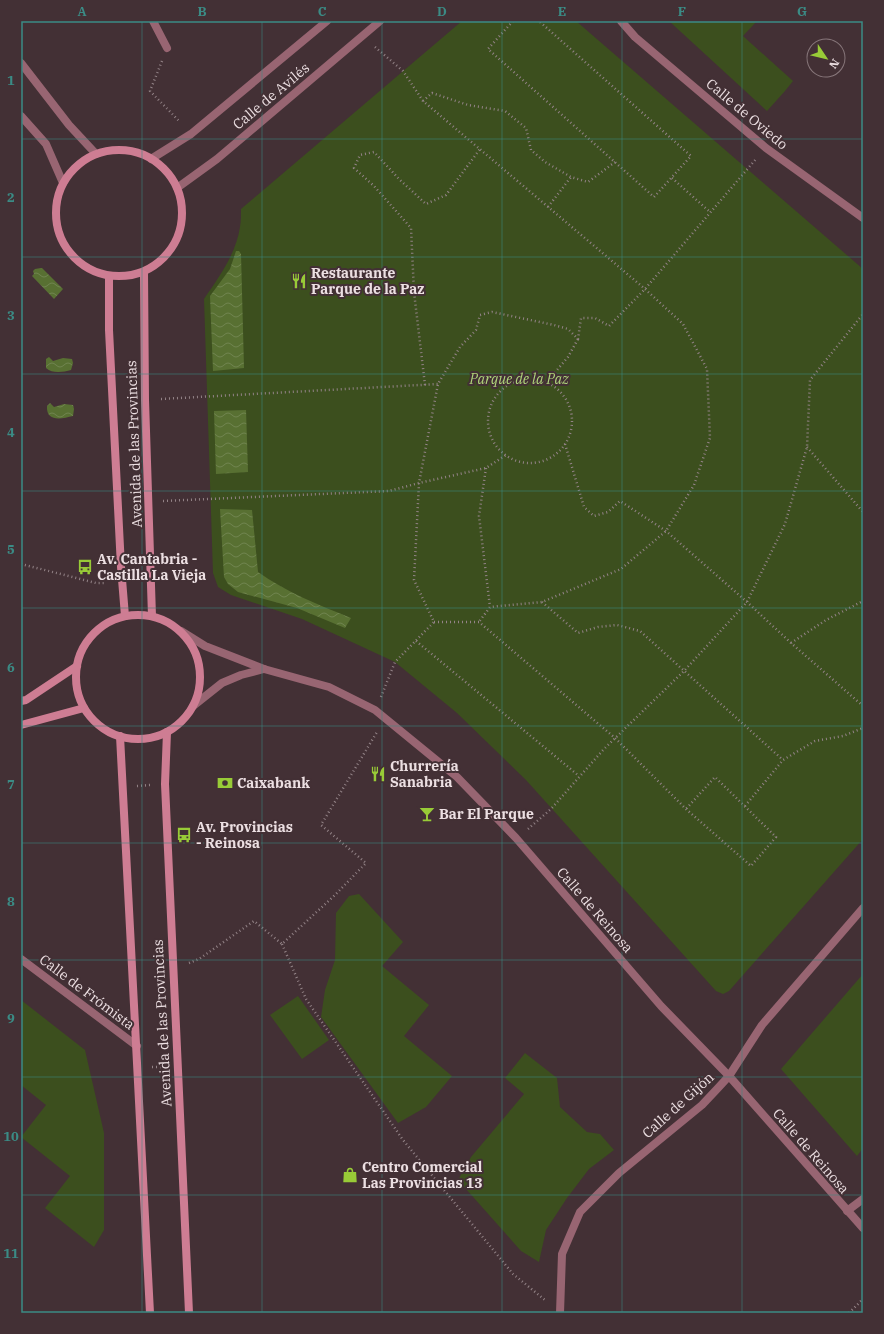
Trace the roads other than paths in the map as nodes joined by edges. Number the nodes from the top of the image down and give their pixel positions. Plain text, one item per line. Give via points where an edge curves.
1 (153, 21) edge
2 (327, 21) edge
3 (380, 21) edge
4 (621, 21) edge
5 (167, 48) road end
6 (21, 63) edge
7 (21, 116) edge
8 (96, 154) junction
9 (151, 159) junction
10 (63, 183) junction
11 (177, 188) junction
12 (863, 218) edge
13 (144, 272) junction
14 (109, 276) junction
15 (124, 616) junction
16 (152, 616) junction
17 (181, 631) junction
18 (77, 666) junction
19 (264, 669) junction
20 (21, 701) edge
21 (193, 706) junction
22 (84, 708) junction
23 (21, 725) edge
24 (167, 732) junction
25 (120, 736) junction
26 (863, 908) edge
27 (21, 959) edge
28 (137, 1046) junction
29 (729, 1076) junction
30 (863, 1199) edge
31 (847, 1211) junction
32 (863, 1228) edge
33 (560, 1312) edge
34 (150, 1313) edge
35 (188, 1313) edge

1 - 5 street
2 - 9 street, Calle de Avilés via 191,134
3 - 11 street, Calle de Avilés via 217,159
4 - 12 street, Calle de Oviedo via 635,37 766,148
6 - 8 street via 69,125
7 - 10 street via 46,144
8 - 9 main road via 115,150 134,152
8 - 10 main road via 72,170
9 - 11 main road via 166,171
10 - 14 main road via 55,206 57,230 68,252 86,268
11 - 13 main road via 182,207 180,227 173,245 160,261
13 - 14 main road via 127,276
13 - 16 main road, Avenida de las Provincias
14 - 15 main road, Avenida de las Provincias
15 - 16 main road
15 - 18 main road via 93,634 83,649
16 - 17 main road via 168,622
17 - 19 street, Calle de Reinosa via 205,646
17 - 21 main road via 193,647 199,666 199,687
18 - 20 main road
18 - 22 main road via 77,688
19 - 21 street, Calle de Reinosa via 241,674 222,684
19 - 29 street, Calle de Reinosa via 329,687 375,710 456,777 516,838 661,1006
21 - 24 main road via 182,720
22 - 23 main road
22 - 25 main road via 100,725
24 - 25 main road via 136,739
24 - 35 main road, Avenida de las Provincias via 164,784
25 - 28 main road, Avenida de las Provincias
26 - 29 street, Calle de Gijón via 762,1025
27 - 28 street, Calle de Frómista
28 - 34 main road, Avenida de las Provincias
29 - 31 street, Calle de Reinosa
29 - 33 street, Calle de Gijón via 702,1105 619,1173 580,1212 562,1254
30 - 31 street
31 - 32 street, Calle de Reinosa

